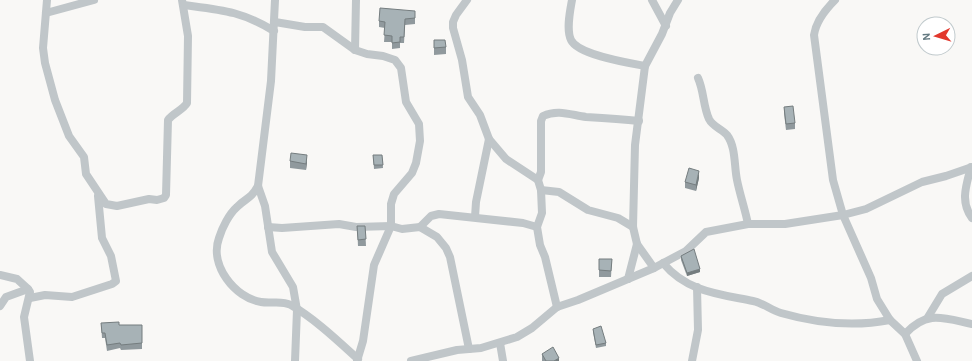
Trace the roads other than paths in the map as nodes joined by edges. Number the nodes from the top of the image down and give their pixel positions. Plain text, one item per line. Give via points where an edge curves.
1 (47, 0) edge
2 (94, 0) edge
3 (275, 0) edge
4 (356, 0) edge
5 (467, 0) edge
6 (572, 0) edge
7 (652, 0) edge
8 (678, 0) edge
9 (836, 0) edge
10 (183, 3) edge
11 (46, 13) junction
12 (275, 22) junction
13 (666, 26) junction
14 (274, 31) junction
15 (355, 50) junction
16 (645, 66) junction
17 (698, 78) dead end
18 (639, 121) junction
19 (489, 139) junction
20 (971, 167) edge
21 (538, 180) junction
22 (258, 186) junction
23 (541, 190) junction
24 (98, 195) junction
25 (843, 216) junction
26 (475, 217) junction
27 (972, 218) edge
28 (748, 224) junction
29 (391, 226) junction
30 (633, 226) junction
31 (268, 227) junction
32 (420, 227) junction
33 (537, 227) junction
34 (637, 244) junction
35 (663, 263) junction
36 (654, 268) junction
37 (0, 275) edge
38 (972, 276) edge
39 (628, 279) junction
40 (697, 287) junction
41 (28, 289) junction
42 (30, 298) junction
43 (0, 306) edge
44 (557, 307) junction
45 (297, 310) junction
46 (928, 317) junction
47 (890, 320) junction
48 (972, 324) edge
49 (905, 334) junction
50 (500, 343) junction
51 (469, 349) junction
52 (358, 360) edge
53 (30, 361) edge
54 (295, 361) edge
55 (411, 361) edge
56 (503, 361) edge
57 (692, 361) edge
58 (917, 361) edge

1 - 11 street
2 - 11 street
3 - 12 street
4 - 15 street
5 - 19 street via 456,15 453,28 468,97 480,115
6 - 16 street via 569,36 571,42 589,53
7 - 13 street
8 - 13 street
9 - 25 street via 826,9 815,27 814,35 832,180
10 - 14 street via 241,14
10 - 24 street via 189,62 187,103 168,120 166,195 157,200 149,199 117,206 106,204
11 - 24 street via 43,48 55,100 69,136 84,157 86,174
12 - 14 street
12 - 15 street via 323,27
13 - 16 street
14 - 22 street via 271,81
15 - 29 street via 395,60 401,68 406,102 419,124 420,141 416,163 412,173 394,194 391,204
16 - 18 street
17 - 28 street via 703,88 709,120 727,135 735,159 738,187
18 - 21 street via 559,112 543,116 541,172
18 - 30 street via 635,145
19 - 21 street via 506,159
19 - 26 street
20 - 25 street via 922,182 866,209
20 - 27 street via 964,204
21 - 23 street
22 - 31 street via 265,206
22 - 45 street via 252,197 236,207 227,221 216,247 218,260 232,287 248,298 262,302 280,302
23 - 30 street via 559,192 588,210 618,218
23 - 33 street via 542,213
24 - 42 street via 102,238 111,256 116,281 72,297 45,295
25 - 28 street via 785,224
25 - 47 street via 866,265 877,299
26 - 32 street via 439,214 430,216
26 - 33 street
28 - 35 street via 706,232 686,251
29 - 31 street via 356,227 338,224
29 - 32 street via 402,229
29 - 52 street via 374,265
30 - 34 street
31 - 45 street via 272,252 293,287
32 - 51 street via 437,237 450,257
33 - 44 street
34 - 36 street
34 - 39 street
35 - 36 street
35 - 40 street via 678,279
36 - 39 street
37 - 41 street via 18,279
38 - 46 street via 942,294
39 - 44 street
40 - 47 street via 725,297 754,301 786,314 814,320 851,324
40 - 57 street via 698,330
41 - 42 street
41 - 43 street via 6,297
42 - 53 street via 24,317
44 - 50 street via 532,328
45 - 52 street via 337,339
45 - 54 street
46 - 48 street
46 - 49 street via 914,324
47 - 49 street
49 - 58 street
50 - 51 street
50 - 56 street
51 - 55 street

